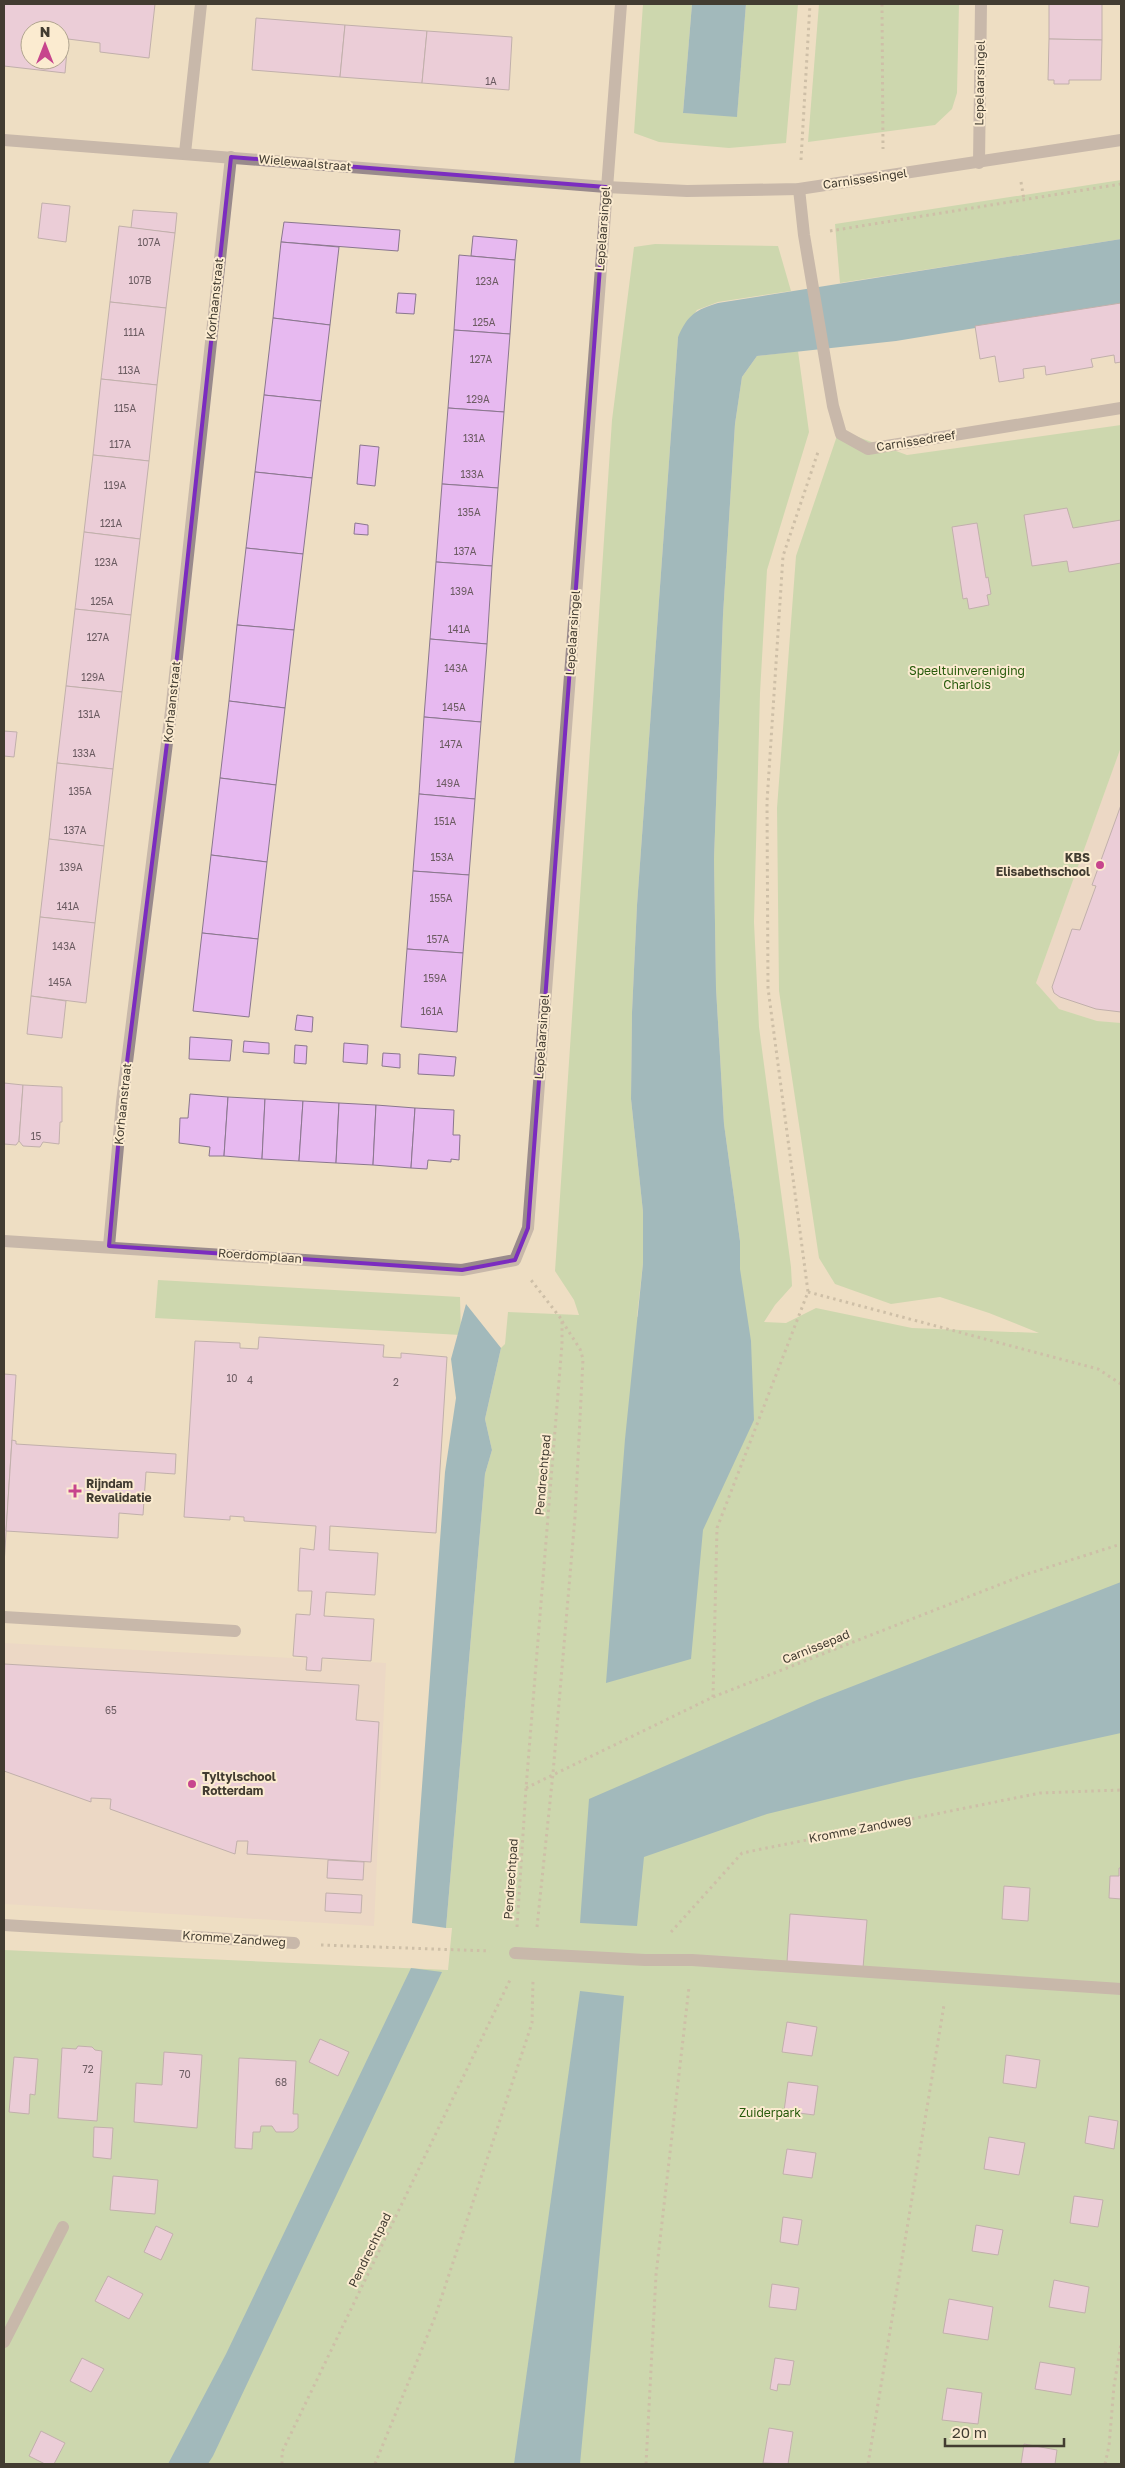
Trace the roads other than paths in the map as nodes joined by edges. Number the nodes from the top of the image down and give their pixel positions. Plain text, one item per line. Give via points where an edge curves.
1 (200, 4) edge
2 (621, 4) edge
3 (982, 4) edge
4 (4, 140) edge
5 (1121, 140) edge
6 (185, 153) junction
7 (231, 157) junction
8 (978, 163) junction
9 (606, 188) junction
10 (799, 189) junction
11 (1121, 408) edge
12 (4, 1241) edge
13 (109, 1246) junction
14 (515, 1260) joint
15 (4, 1617) edge
16 (235, 1631) dead end
17 (4, 1925) edge
18 (294, 1943) road end
19 (515, 1953) road end
20 (1121, 1989) edge
21 (63, 2227) dead end
22 (4, 2342) edge

1 - 6 street
2 - 9 street, Lepelaarsingel
3 - 8 street, Lepelaarsingel
4 - 6 street, Wielewaalstraat
5 - 8 street, Carnissesingel
6 - 7 street, Wielewaalstraat
7 - 9 street, Wielewaalstraat
7 - 13 street, Korhaanstraat via 172,703 122,1102
8 - 10 street, Carnissesingel
9 - 10 street, Carnissesingel via 687,191
9 - 14 street, Lepelaarsingel via 528,1228
10 - 11 street, Carnissedreef via 833,406 841,434 868,449
12 - 13 street, Roerdomplaan
13 - 14 street, Roerdomplaan via 462,1270
15 - 16 street
17 - 18 street, Kromme Zandweg
19 - 20 street via 692,1960
21 - 22 street

